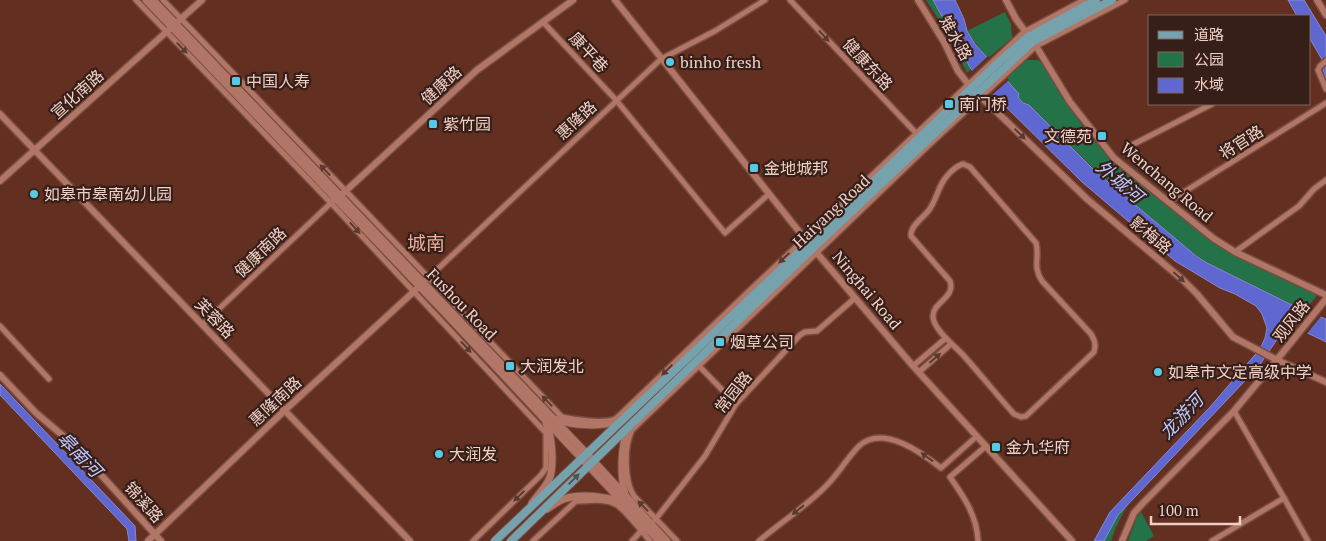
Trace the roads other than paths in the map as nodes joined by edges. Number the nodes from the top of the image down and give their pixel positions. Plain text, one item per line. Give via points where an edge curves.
1 (136, 0) edge
2 (146, 0) edge
3 (153, 0) edge
4 (163, 0) edge
5 (202, 0) edge
6 (573, 0) edge
7 (615, 0) edge
8 (764, 0) edge
9 (790, 0) edge
10 (918, 0) edge
11 (1006, 0) edge
12 (1084, 0) edge
13 (1096, 0) edge
14 (1112, 0) edge
15 (1125, 0) edge
16 (1317, 0) edge
17 (1326, 15) edge
18 (543, 22) junction
19 (174, 26) junction
20 (1030, 39) junction
21 (661, 59) junction
22 (1324, 62) edge
23 (1001, 66) junction
24 (1326, 88) edge
25 (976, 89) junction
26 (616, 100) junction
27 (1326, 102) edge
28 (1210, 105) edge
29 (0, 114) edge
30 (922, 140) junction
31 (1128, 147) dead end
32 (35, 150) junction
33 (1326, 180) edge
34 (0, 181) edge
35 (769, 194) junction
36 (338, 198) junction
37 (1168, 202) junction
38 (811, 246) junction
39 (1235, 252) junction
40 (421, 285) junction
41 (1326, 295) edge
42 (855, 298) junction
43 (1326, 299) edge
44 (203, 324) junction
45 (0, 326) edge
46 (946, 338) junction
47 (951, 344) junction
48 (1277, 360) junction
49 (698, 365) junction
50 (913, 366) junction
51 (918, 372) junction
52 (0, 375) edge
53 (49, 379) dead end
54 (1326, 382) edge
55 (736, 404) junction
56 (284, 410) junction
57 (1234, 411) junction
58 (544, 418) junction
59 (553, 418) junction
60 (626, 423) junction
61 (977, 436) junction
62 (986, 446) junction
63 (587, 460) junction
64 (941, 468) junction
65 (950, 477) junction
66 (1284, 498) junction
67 (623, 499) junction
68 (527, 511) junction
69 (535, 517) junction
70 (648, 525) junction
71 (155, 534) junction
72 (148, 541) edge
73 (161, 541) edge
74 (410, 541) edge
75 (473, 541) edge
76 (495, 541) edge
77 (511, 541) edge
78 (533, 541) edge
79 (632, 541) edge
80 (650, 541) edge
81 (659, 541) edge
82 (667, 541) edge
83 (677, 541) edge
84 (759, 541) edge
85 (978, 541) edge
86 (1072, 541) edge
87 (1122, 541) edge
88 (1212, 541) edge
89 (1308, 541) edge

1 - 19 street
2 - 19 main road, Fushou Road
3 - 19 main road, Fushou Road
4 - 19 street
5 - 19 street, 宣化南路
6 - 18 street, 健康路
7 - 21 street, Ninghai Road
8 - 21 street, 惠隆路 via 733,21
9 -> 30 street, 健康东路
10 - 25 street, 雉水路 via 958,71
11 - 20 street, Wenchang Road
12 - 20 street
13 - 20 main road, Haiyang Road
14 - 20 main road, Haiyang Road
15 - 20 street
16 - 17 street
18 - 26 street, 康平巷
18 - 36 street, 健康路 via 477,70
19 - 32 street, 宣化南路
19 - 36 main road, Fushou Road
36 -> 19 street
20 - 23 main road, Haiyang Road
20 - 23 street
20 - 37 street, Wenchang Road via 1070,102 1114,158
21 - 26 street, 惠隆路
21 - 35 street, Ninghai Road
22 - 24 street via 1318,70
23 - 25 main road, Haiyang Road
23 - 25 street
25 - 30 main road, Haiyang Road
25 - 30 street
25 -> 48 street, 影梅路 via 1086,200 1183,280 1233,337
26 - 35 street, 康平巷 via 725,233
26 - 40 street, 惠隆路
27 - 37 street, 将官路
28 - 31 street
29 - 32 street, 芙蓉路
30 - 38 main road, Haiyang Road
30 - 38 street
32 - 34 street, 宣化南路
32 - 44 street, 芙蓉路
33 - 39 street via 1299,206
35 - 38 street, Ninghai Road
36 - 40 main road, Fushou Road
36 - 40 street
36 - 44 street, 健康南路
37 - 39 street, Wenchang Road
38 -> 40 street via 615,419 606,421 562,417
38 - 42 street, Ninghai Road
38 - 49 street
38 - 60 main road, Haiyang Road
39 - 41 street, Wenchang Road
40 - 56 street, 惠隆南路
40 - 58 main road, Fushou Road
40 - 59 main road, Fushou Road
40 -> 75 street via 546,432 546,468
42 - 50 street, Ninghai Road
42 - 55 street, 常园路 via 817,331 800,335
43 - 48 street, 观风路
44 - 56 street, 芙蓉路
45 - 53 street
46 - 47 street
46 - 47 street via 933,314 952,287 911,236 911,231 933,204 948,175 956,166 963,164 970,167 1036,242 1037,273 1091,334 1096,345 1094,352 1021,418
46 - 50 street
51 -> 47 street
48 - 54 street, 影梅路
48 - 57 street, 观风路
49 - 55 street
70 -> 49 street via 629,488 627,439 632,430
50 - 51 street, Ninghai Road
51 - 61 street, Ninghai Road
52 - 71 street, 锦溪路 via 36,413 74,445
55 - 70 street, 常园路 via 705,456
56 - 71 street, 惠隆南路
56 - 74 street, 芙蓉路
57 - 66 street
57 - 87 street, 观风路 via 1134,513
58 - 63 main road, Fushou Road
58 - 68 main road via 550,432 550,478
59 - 60 main road via 566,423
59 - 63 main road, Fushou Road
60 - 63 main road, Haiyang Road
60 - 67 main road
61 - 62 street, Ninghai Road
61 - 64 street
62 - 65 street
62 - 86 street, Ninghai Road
63 - 67 main road, Fushou Road
63 - 68 main road
69 -> 63 main road
64 - 65 street
64 -> 84 street via 902,442 869,440 817,495
65 - 85 street via 971,511
66 - 88 street
66 - 89 street
67 - 69 main road via 563,499
67 - 70 main road, Fushou Road
68 - 76 main road
69 - 77 main road
70 - 78 street via 617,504 576,501
70 - 79 street, 常园路
70 - 80 street
70 - 81 main road, Fushou Road
70 - 82 main road, Fushou Road
70 - 83 street
71 - 72 street, 惠隆南路
71 - 73 street, 锦溪路

